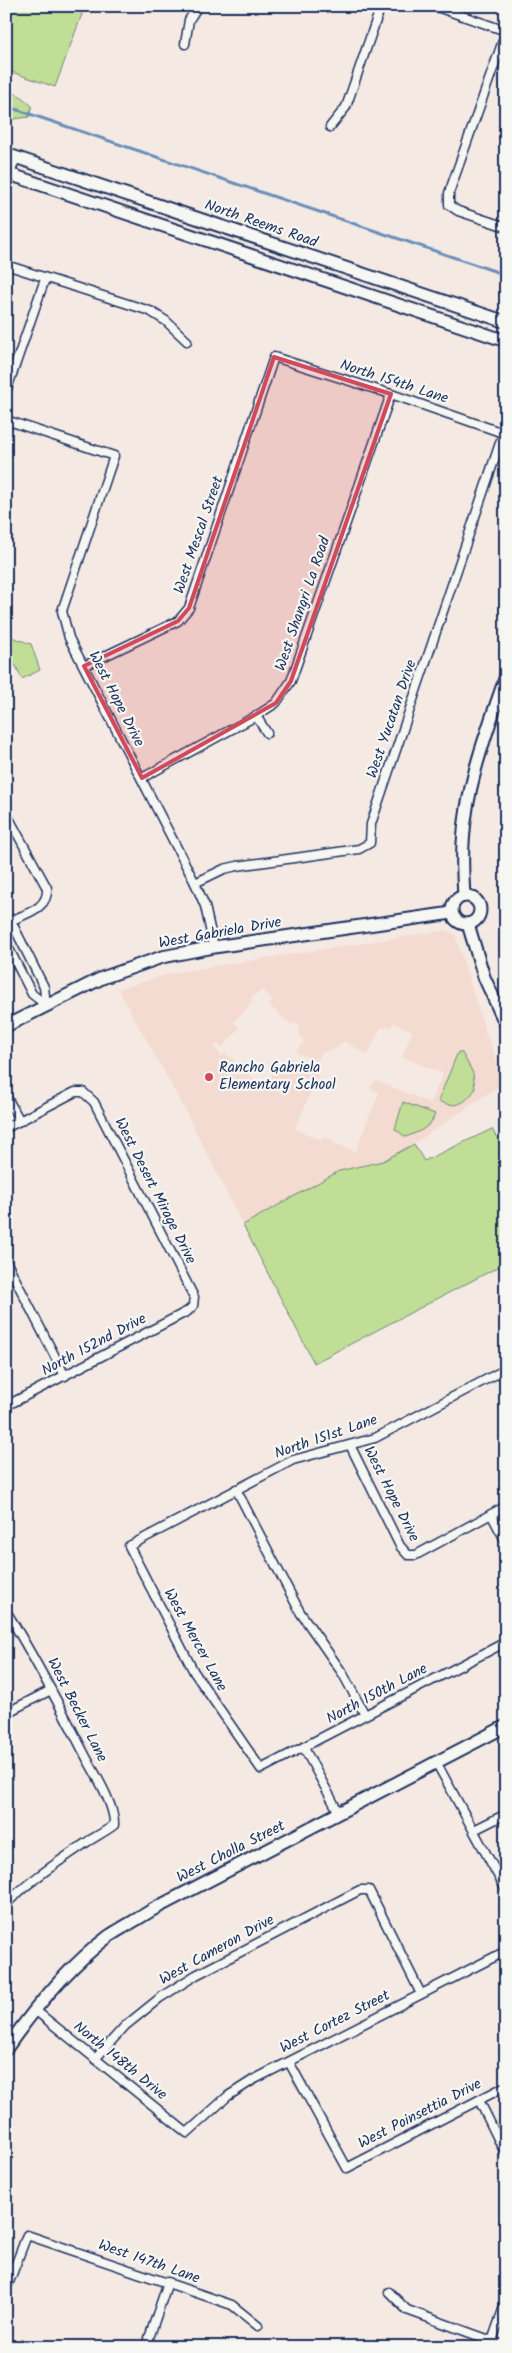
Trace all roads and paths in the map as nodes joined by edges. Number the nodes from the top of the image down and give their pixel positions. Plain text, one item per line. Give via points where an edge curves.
1 (198, 6) edge
2 (381, 6) edge
3 (434, 6) edge
4 (506, 31) edge
5 (185, 44) dead end
6 (330, 127) dead end
7 (11, 156) edge
8 (8, 174) edge
9 (6, 186) edge
10 (506, 227) edge
11 (6, 265) edge
12 (45, 278) junction
13 (506, 322) edge
14 (187, 341) dead end
15 (506, 341) edge
16 (274, 357) joint
17 (6, 392) edge
18 (391, 394) junction
19 (6, 420) edge
20 (505, 434) edge
21 (84, 666) junction
22 (506, 676) edge
23 (256, 716) junction
24 (267, 733) dead end
25 (142, 778) junction
26 (6, 813) edge
27 (195, 883) junction
28 (464, 896) junction
29 (452, 913) junction
30 (8, 922) edge
31 (468, 924) junction
32 (6, 943) edge
33 (214, 947) junction
34 (32, 962) junction
35 (19, 969) junction
36 (46, 1005) junction
37 (506, 1025) edge
38 (6, 1026) edge
39 (6, 1096) edge
40 (20, 1121) junction
41 (6, 1128) edge
42 (6, 1261) edge
43 (193, 1306) joint
44 (506, 1369) edge
45 (65, 1376) junction
46 (6, 1406) edge
47 (350, 1445) junction
48 (236, 1490) junction
49 (506, 1506) edge
50 (491, 1514) junction
51 (506, 1542) edge
52 (129, 1546) joint
53 (6, 1611) edge
54 (506, 1642) edge
55 (51, 1690) junction
56 (6, 1713) edge
57 (365, 1715) junction
58 (506, 1726) edge
59 (304, 1748) junction
60 (436, 1762) junction
61 (261, 1769) joint
62 (339, 1813) junction
63 (506, 1814) edge
64 (474, 1830) junction
65 (506, 1890) edge
66 (6, 1904) edge
67 (506, 1950) edge
68 (421, 1994) junction
69 (35, 2010) junction
70 (6, 2049) edge
71 (95, 2059) junction
72 (289, 2062) junction
73 (506, 2086) edge
74 (479, 2100) junction
75 (187, 2132) joint
76 (506, 2155) edge
77 (168, 2282) junction
78 (6, 2290) edge
79 (389, 2292) dead end
80 (506, 2301) edge
81 (258, 2326) dead end
82 (492, 2341) junction
83 (506, 2346) edge
84 (146, 2347) edge

1 - 5 street via 190,20
2 - 6 street via 346,108
3 - 4 street
4 - 10 street via 449,193 449,205 458,211
7 - 8 street
7 - 13 street, North Reems Road
8 - 9 street
8 - 15 street
11 - 12 street
12 - 14 street via 150,311
12 - 17 street
16 - 18 street, North 154th Lane
16 - 21 street, West Mescal Street via 188,608 178,621
18 - 20 street, North 154th Lane
18 - 23 street, West Shangri La Road via 291,681 276,702
19 - 21 street, West Hope Drive via 114,456 62,611 69,638
20 - 27 street, West Yucatan Drive via 371,824 370,842 359,849 230,867
21 - 25 street, West Hope Drive
22 - 28 street via 478,758 467,803 462,843
23 - 24 street
23 - 25 street, West Shangri La Road
25 - 27 street, West Hope Drive
26 - 30 street via 47,888 48,898 42,906
27 - 33 street, West Hope Drive via 205,906
28 - 29 street via 456,900
28 - 31 street via 477,902 480,910 476,919
29 - 31 street via 456,920
29 - 33 street, West Gabriela Drive
30 - 34 street
31 - 37 street via 484,977
32 - 35 street
33 - 36 street, West Gabriela Drive via 162,957 121,970
34 - 35 street
34 - 36 street via 44,987
35 - 36 street via 32,994
36 - 38 street, West Gabriela Drive
39 - 40 street
40 - 41 street
40 - 43 street, West Desert Mirage Drive via 76,1092 83,1092 94,1102 194,1297
42 - 45 street
43 - 45 street, North 152nd Drive
44 - 47 street, North 151st Lane via 374,1438
45 - 46 street, North 152nd Drive
47 - 48 street, North 151st Lane via 293,1460
47 - 50 street, West Hope Drive via 400,1546 408,1555 416,1555
48 - 52 street, North 151st Lane
48 - 57 street via 300,1612 344,1674
49 - 50 street
50 - 51 street
52 - 61 street, West Mercer Lane via 194,1672
53 - 55 street, West Becker Lane
54 - 57 street, North 150th Lane
55 - 56 street
55 - 66 street, West Becker Lane via 98,1781 114,1816 114,1825 19,1891
57 - 59 street, North 150th Lane
58 - 60 street, West Cholla Street
59 - 61 street, North 150th Lane
59 - 62 street
60 - 62 street, West Cholla Street
60 - 64 street
62 - 69 street, West Cholla Street via 152,1910 110,1936 77,1964
63 - 64 street
64 - 65 street
67 - 68 street, West Cortez Street
68 - 71 street, West Cameron Drive via 369,1890 360,1890 196,1975 161,1997 125,2026
68 - 72 street, West Cortez Street
69 - 70 street, West Cholla Street
69 - 71 street, North 148th Drive
71 - 75 street, North 148th Drive
72 - 74 street, West Poinsettia Drive via 347,2168
72 - 75 street, West Cortez Street via 228,2096
73 - 74 street, West Poinsettia Drive
74 - 76 street
77 - 78 street, West 147th Lane via 27,2235
77 - 81 street, West 147th Lane via 232,2305
77 - 84 street
79 - 82 street via 407,2310
80 - 82 street
82 - 83 street

